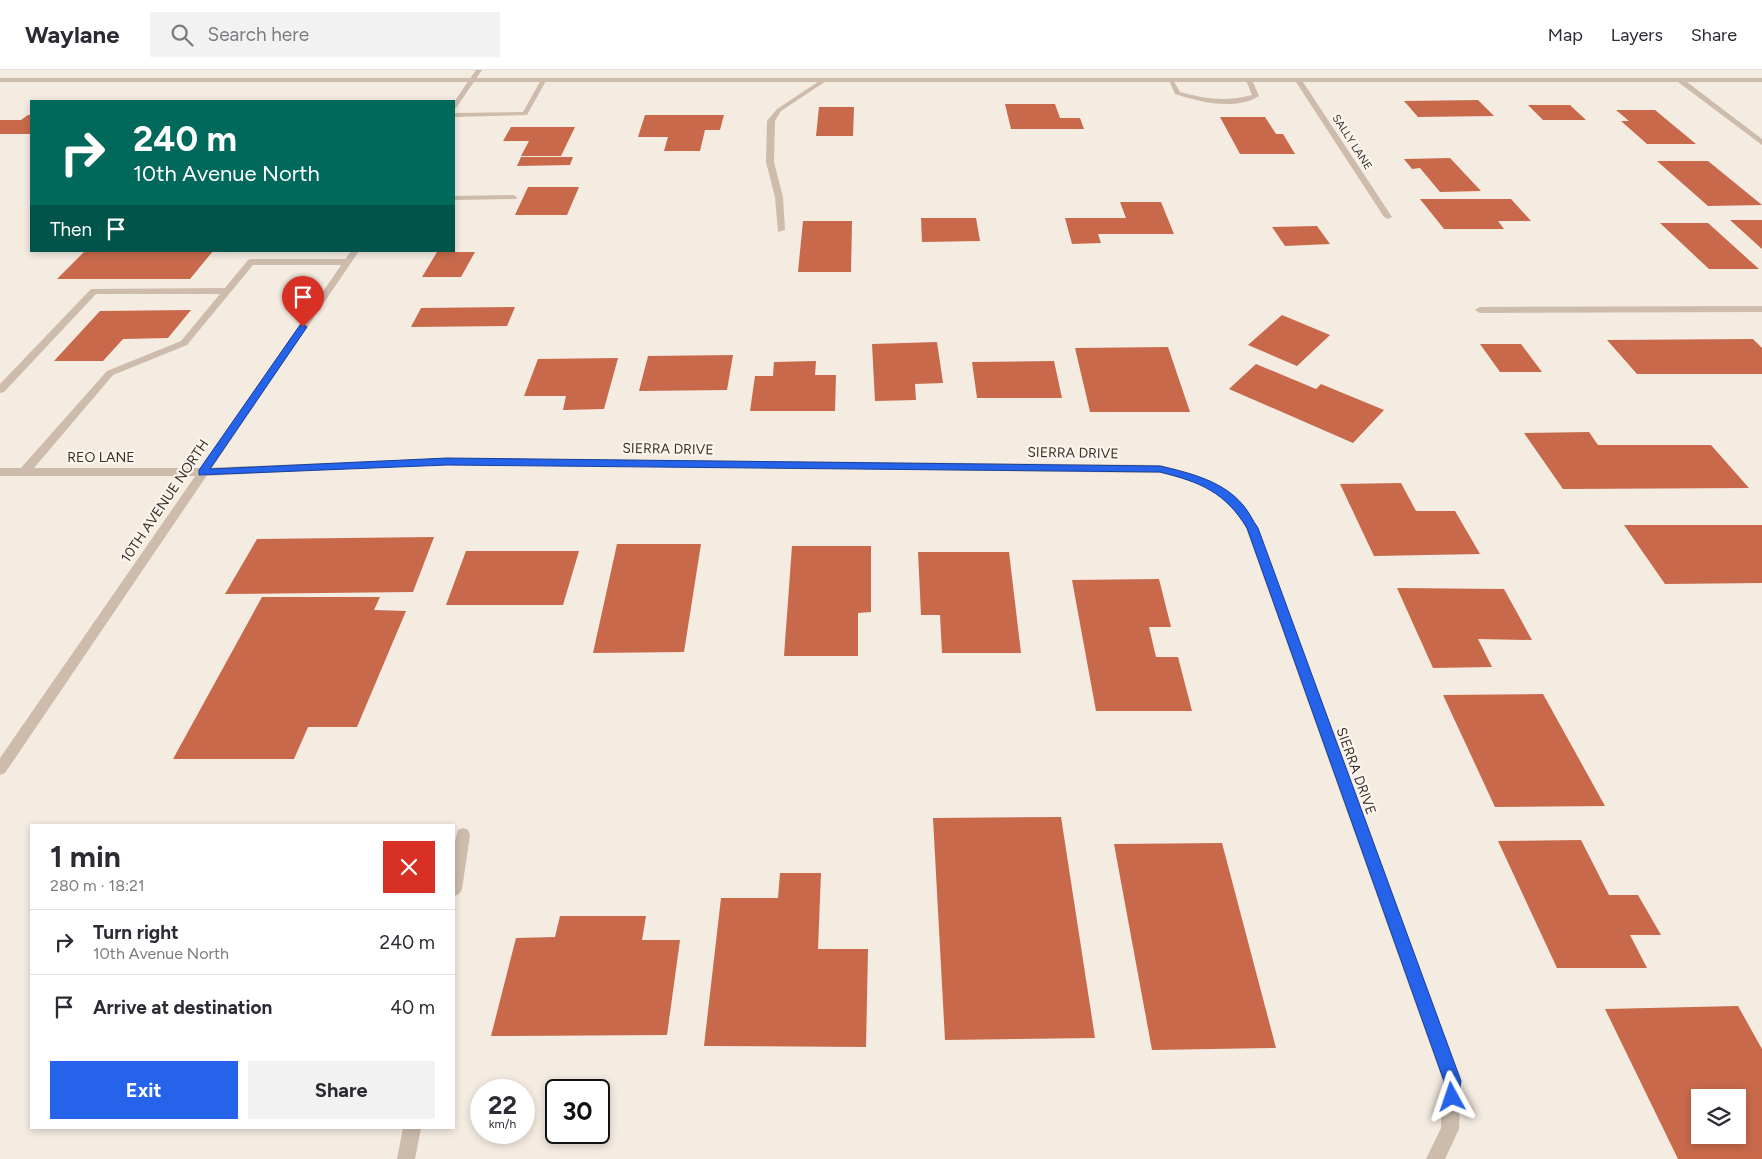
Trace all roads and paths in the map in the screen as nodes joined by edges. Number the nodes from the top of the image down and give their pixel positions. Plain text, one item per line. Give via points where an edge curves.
1 (479, 70) edge
2 (473, 79) junction
3 (544, 79) junction
4 (826, 79) junction
5 (0, 80) edge
6 (1170, 80) junction
7 (1249, 80) junction
8 (1298, 80) junction
9 (1680, 80) junction
10 (1762, 80) edge
11 (455, 106) edge
12 (455, 115) edge
13 (1762, 143) edge
14 (455, 198) edge
15 (514, 198) dead end
16 (1388, 217) dead end
17 (781, 230) dead end
18 (260, 252) edge
19 (354, 252) edge
20 (252, 262) junction
21 (347, 262) junction
22 (228, 291) junction
23 (1480, 310) dead end
24 (1762, 310) edge
25 (0, 390) edge
26 (0, 472) edge
27 (24, 472) junction
28 (203, 472) junction
29 (0, 769) edge
30 (463, 835) dead end
31 (455, 883) edge
32 (412, 1129) edge
33 (406, 1159) edge
34 (1435, 1159) edge

1 - 2 street
2 - 3 street
2 - 5 street
2 - 11 street
3 - 4 street
3 - 12 street via 525,114
4 - 6 street
4 - 17 street via 779,110 771,121 770,162 780,197
6 - 7 street
6 - 7 street via 1176,93 1215,102 1256,96
7 - 8 street
8 - 9 street
8 - 16 street, SALLY LANE
9 - 10 street
9 - 13 street
14 - 15 street
18 - 20 street
19 - 21 street, 10TH AVENUE NORTH
20 - 21 street
20 - 22 street
21 - 28 street, 10TH AVENUE NORTH
22 - 25 street via 94,291
22 - 27 street via 184,343 110,373
23 - 24 street
26 - 27 street, REO LANE
27 - 28 street, REO LANE
28 - 29 street, 10TH AVENUE NORTH
28 - 34 street, SIERRA DRIVE via 447,461 1160,469 1191,476 1217,489 1239,507 1252,528 1452,1081 1450,1129
30 - 31 street
32 - 33 street

